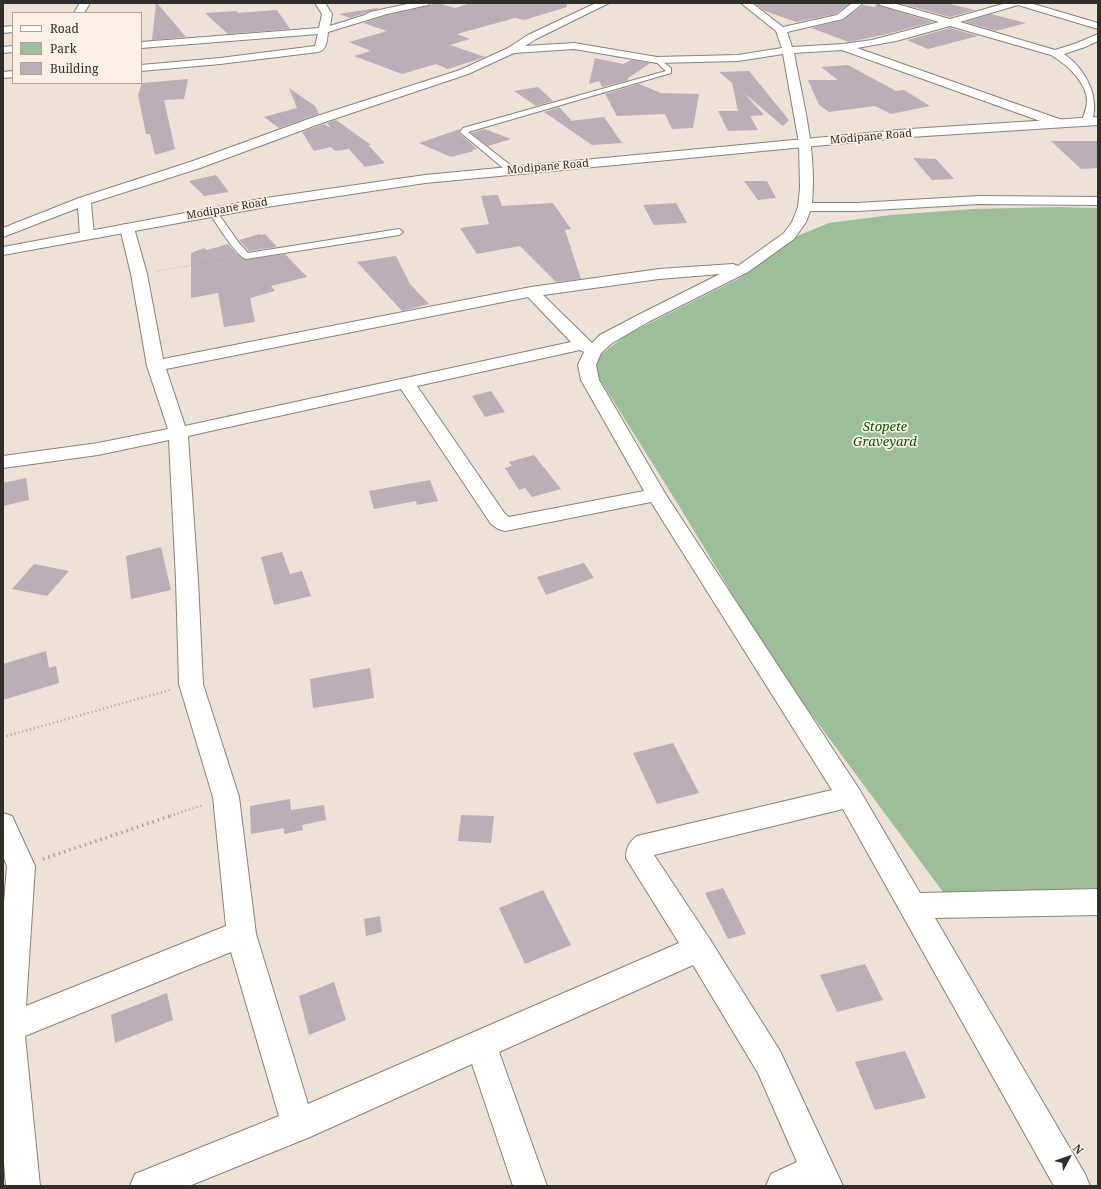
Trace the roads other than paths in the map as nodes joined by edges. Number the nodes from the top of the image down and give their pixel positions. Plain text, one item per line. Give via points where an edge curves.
1 (85, 3) edge
2 (320, 3) edge
3 (425, 3) edge
4 (604, 3) edge
5 (746, 3) edge
6 (858, 3) edge
7 (883, 3) edge
8 (1016, 3) edge
9 (1020, 3) edge
10 (80, 12) edge
11 (948, 22) junction
12 (324, 26) junction
13 (1098, 26) edge
14 (781, 30) junction
15 (532, 37) junction
16 (1098, 37) edge
17 (208, 40) junction
18 (142, 45) edge
19 (574, 46) junction
20 (843, 47) junction
21 (512, 50) junction
22 (788, 50) junction
23 (1055, 53) junction
24 (658, 60) junction
25 (220, 61) junction
26 (142, 68) edge
27 (1086, 80) junction
28 (1098, 87) edge
29 (1092, 122) edge
30 (1061, 124) junction
31 (805, 142) junction
32 (511, 170) junction
33 (84, 201) junction
34 (1098, 201) edge
35 (805, 207) junction
36 (212, 211) junction
37 (127, 228) junction
38 (399, 232) dead end
39 (3, 233) edge
40 (87, 235) junction
41 (3, 251) edge
42 (743, 269) junction
43 (531, 292) junction
44 (588, 347) junction
45 (156, 366) junction
46 (406, 383) junction
47 (178, 433) junction
48 (3, 462) edge
49 (656, 495) junction
50 (850, 797) junction
51 (3, 824) edge
52 (1098, 902) edge
53 (912, 906) junction
54 (240, 934) junction
55 (699, 948) junction
56 (6, 1029) edge
57 (481, 1044) junction
58 (298, 1125) junction
59 (822, 1178) edge
60 (23, 1186) edge
61 (147, 1186) edge
62 (530, 1186) edge
63 (783, 1186) edge
64 (1073, 1186) edge

1 - 10 street
2 - 12 street via 327,14
3 - 12 street
4 - 15 street
5 - 14 street
6 - 14 street via 840,17
7 - 11 street
8 - 11 street
9 - 13 street
11 - 20 street via 896,38
11 - 23 street
12 - 17 street
12 - 25 street via 318,49
14 - 22 street
15 - 19 street
15 - 21 street
16 - 23 street
17 - 18 street
17 - 25 street
19 - 21 street
19 - 24 street
20 - 22 street
20 - 30 street
21 - 33 street via 464,72
22 - 24 street via 738,58
22 - 31 street
23 - 27 street
24 - 32 lane via 669,69 669,72 464,132
25 - 26 street
27 - 28 street
27 - 29 street via 1093,99
29 - 30 street, Modipane Road
30 - 31 street, Modipane Road
31 - 32 street, Modipane Road
31 - 35 street
32 - 36 street, Modipane Road via 349,188
33 - 39 street
33 - 40 street
34 - 35 street via 979,200 857,207
35 - 42 street via 800,222 789,236
36 - 37 street, Modipane Road
36 - 38 lane via 246,256
37 - 40 street, Modipane Road
37 - 45 street via 139,274
40 - 41 street, Modipane Road
42 - 43 street via 659,274
42 - 44 street
43 - 44 street
43 - 45 street
44 - 46 street
44 - 49 street via 587,365 590,380
45 - 47 street
46 - 47 street
46 - 49 street via 498,519 505,524
47 - 48 street via 92,450
47 - 54 street via 191,684 226,797
49 - 50 street
50 - 53 street
50 - 55 street via 647,844 640,850 640,858
51 - 56 street via 21,866
52 - 53 street
53 - 64 street
54 - 56 street
54 - 58 street
55 - 57 street
55 - 59 street via 769,1062
56 - 60 street
57 - 58 street
57 - 62 street
58 - 61 street
59 - 63 street

